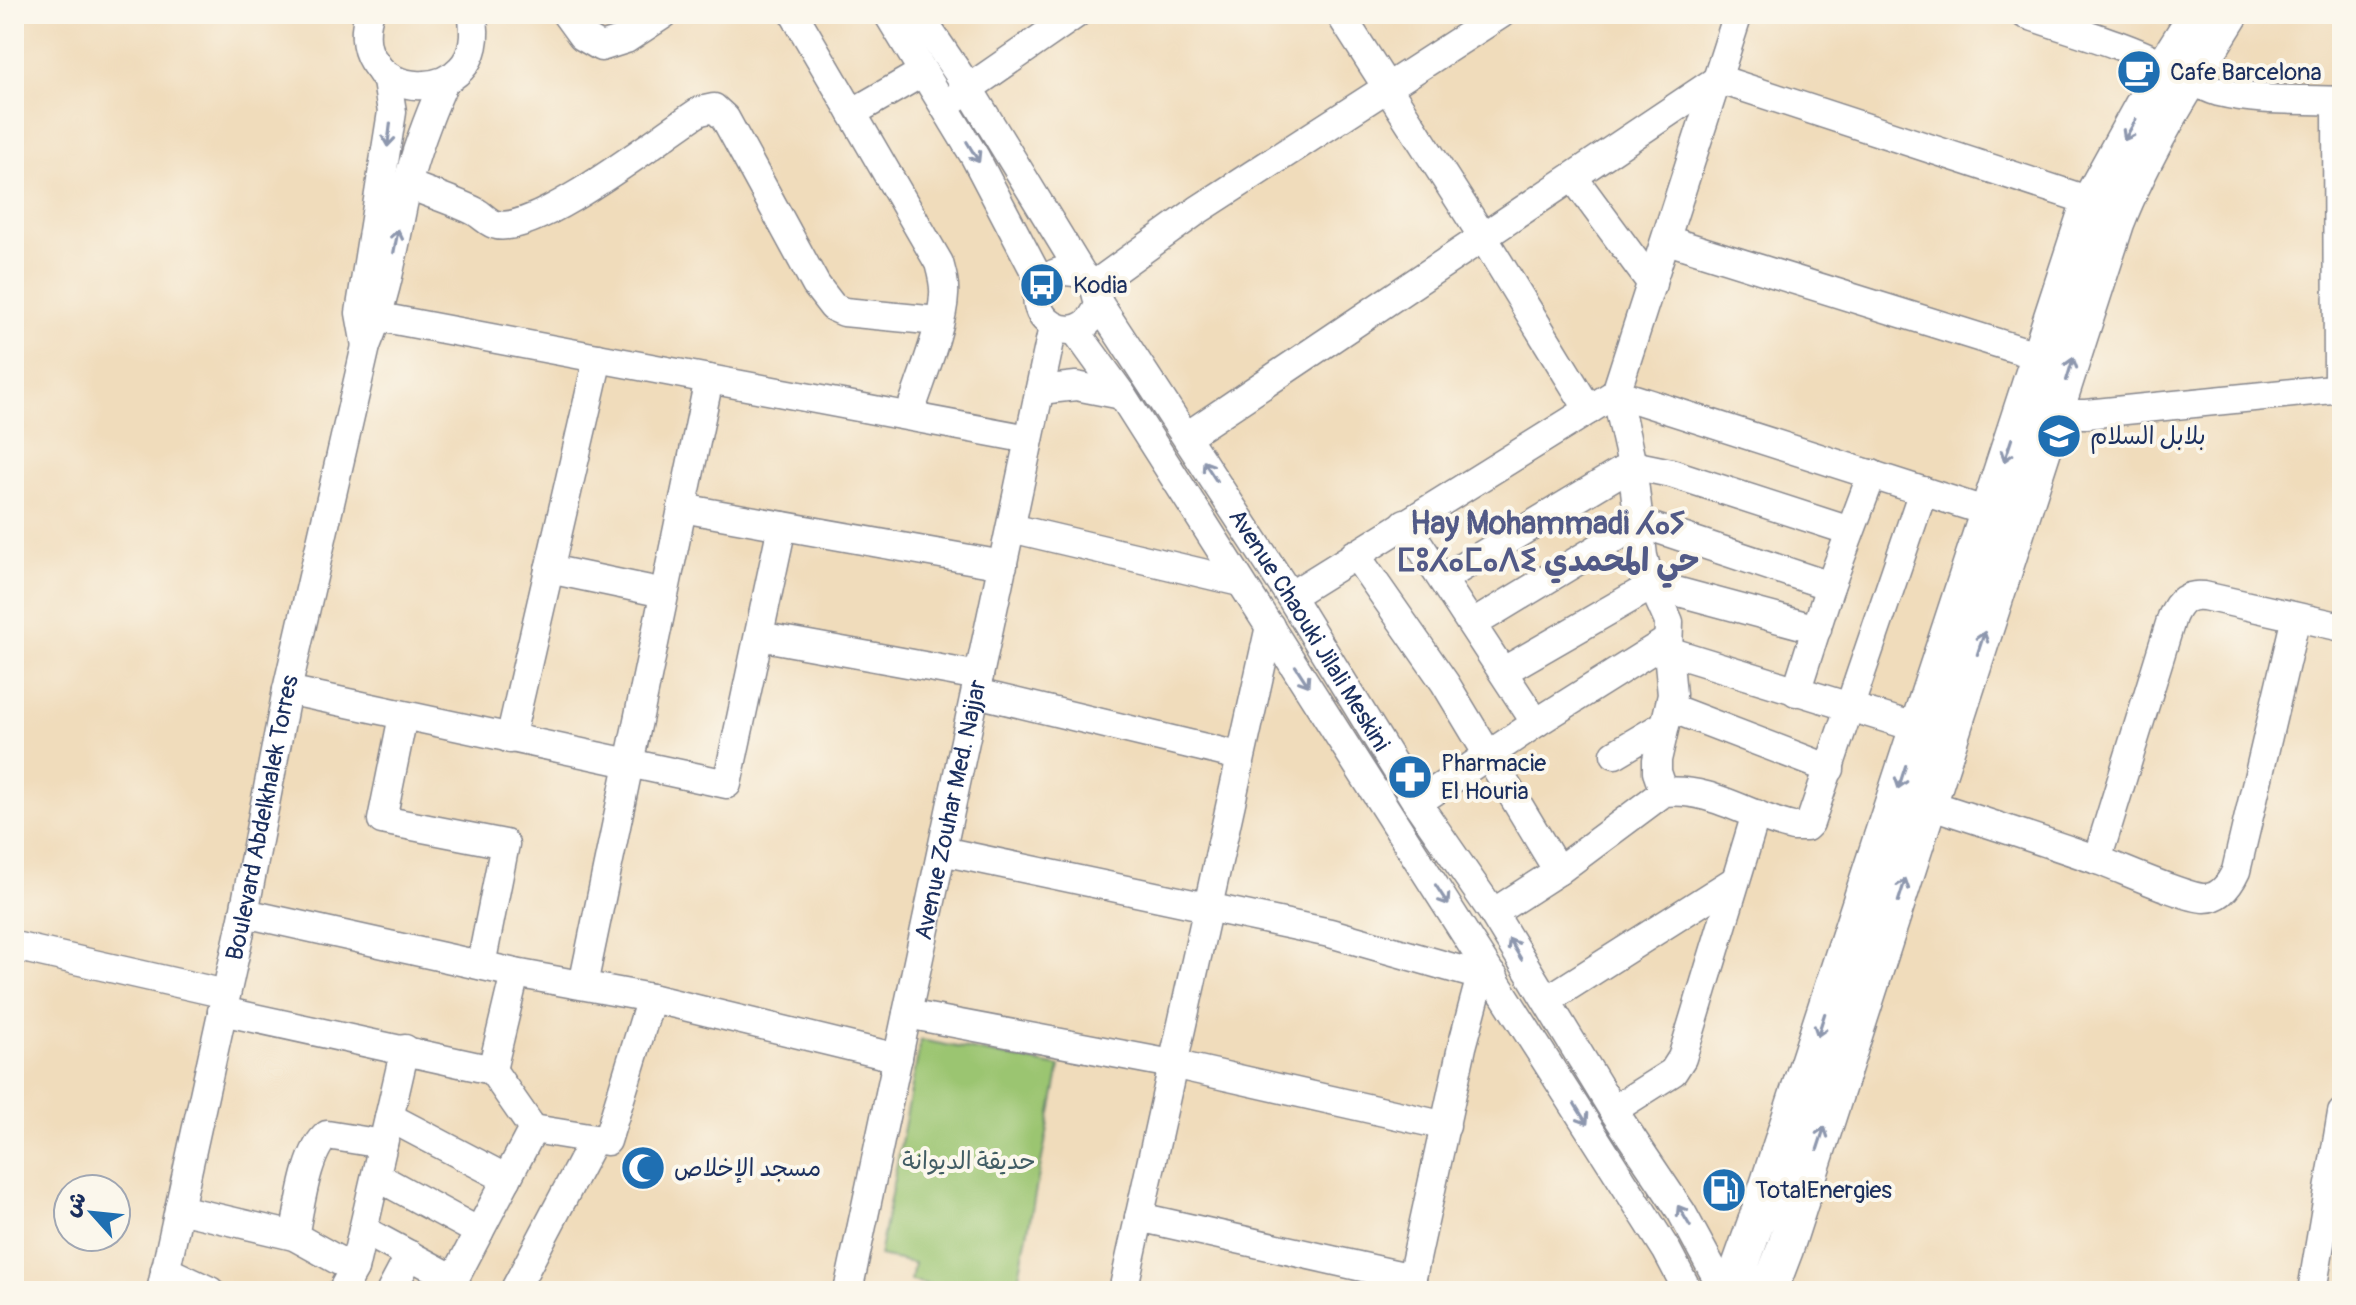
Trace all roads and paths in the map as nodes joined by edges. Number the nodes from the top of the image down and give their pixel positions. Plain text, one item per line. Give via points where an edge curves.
1 (472, 14) edge
2 (566, 14) edge
3 (664, 14) edge
4 (794, 14) edge
5 (888, 14) edge
6 (918, 14) edge
7 (1076, 14) edge
8 (1340, 14) edge
9 (1501, 14) edge
10 (1738, 14) edge
11 (2025, 14) edge
12 (2197, 14) edge
13 (2231, 14) edge
14 (365, 17) edge
15 (1038, 25) edge
16 (374, 61) junction
17 (923, 72) junction
18 (2177, 73) junction
19 (1718, 79) junction
20 (444, 82) junction
21 (1388, 87) junction
22 (969, 89) junction
23 (2340, 100) edge
24 (943, 104) junction
25 (852, 113) junction
26 (1573, 177) junction
27 (407, 184) junction
28 (2090, 201) junction
29 (1483, 237) junction
30 (1667, 240) junction
31 (1652, 284) junction
32 (1042, 285) junction
33 (1092, 288) junction
34 (379, 317) junction
35 (938, 321) junction
36 (1064, 328) junction
37 (366, 346) junction
38 (2039, 356) junction
39 (598, 358) junction
40 (709, 379) junction
41 (2340, 388) edge
42 (1040, 390) junction
43 (1616, 393) junction
44 (1122, 395) junction
45 (1589, 410) junction
46 (2056, 414) junction
47 (909, 416) junction
48 (1187, 436) junction
49 (1029, 439) junction
50 (1632, 465) junction
51 (1872, 474) junction
52 (1923, 491) junction
53 (682, 508) junction
54 (1988, 512) junction
55 (1405, 523) junction
56 (1640, 523) junction
57 (782, 526) junction
58 (1011, 528) junction
59 (1850, 531) junction
60 (1355, 554) junction
61 (1003, 565) junction
62 (549, 569) junction
63 (1444, 578) junction
64 (1240, 582) junction
65 (1653, 585) junction
66 (1830, 586) junction
67 (664, 593) junction
68 (1290, 596) junction
69 (2296, 617) junction
70 (1473, 624) junction
71 (1270, 626) junction
72 (2342, 627) edge
73 (1817, 629) junction
74 (759, 636) junction
75 (1668, 646) junction
76 (1504, 671) junction
77 (977, 685) junction
78 (287, 690) junction
79 (1796, 692) junction
80 (1852, 706) junction
81 (403, 716) junction
82 (1667, 716) junction
83 (1536, 723) junction
84 (1918, 728) junction
85 (510, 739) junction
86 (1615, 754) dead end
87 (1239, 756) junction
88 (1490, 756) junction
89 (628, 764) junction
90 (1830, 769) junction
91 (1664, 792) junction
92 (1417, 803) junction
93 (1929, 804) junction
94 (1756, 814) junction
95 (942, 851) junction
96 (2097, 860) junction
97 (1558, 871) junction
98 (1734, 881) junction
99 (1207, 908) junction
100 (244, 913) junction
101 (1493, 913) junction
102 (14, 946) edge
103 (481, 965) junction
104 (515, 973) junction
105 (1488, 976) junction
106 (583, 985) junction
107 (651, 998) junction
108 (1547, 1000) junction
109 (224, 1003) junction
110 (907, 1014) junction
111 (405, 1049) junction
112 (898, 1058) junction
113 (1172, 1064) junction
114 (492, 1070) junction
115 (1613, 1110) junction
116 (2342, 1113) edge
117 (389, 1117) junction
118 (1446, 1126) junction
119 (533, 1129) junction
120 (594, 1139) junction
121 (383, 1144) junction
122 (376, 1176) junction
123 (507, 1179) junction
124 (179, 1209) junction
125 (1139, 1217) junction
126 (363, 1230) junction
127 (479, 1232) junction
128 (294, 1236) junction
129 (410, 1255) junction
130 (163, 1280) edge
131 (348, 1280) edge
132 (451, 1285) edge
133 (1410, 1288) edge
134 (1722, 1288) edge
135 (210, 1291) edge
136 (391, 1291) edge
137 (514, 1291) edge
138 (848, 1291) edge
139 (1123, 1291) edge
140 (1769, 1291) edge
141 (2312, 1291) edge

1 - 20 street, Boulevard Abdelkhalek Torres via 474,46 457,73
2 - 3 street via 582,36 601,47 626,39
4 - 25 street
5 - 17 street
6 - 22 street, Avenue Chaouki Jilali Meskini
7 - 15 street
8 - 21 street
9 - 21 street
10 - 19 street
11 - 18 street
12 - 18 main road
13 - 18 main road
14 - 16 street, Boulevard Abdelkhalek Torres
15 - 22 street
16 - 20 street via 384,74 413,87
16 -> 37 street, Boulevard Abdelkhalek Torres via 387,81 392,112 361,300
17 - 24 street
17 - 25 street
18 - 23 street via 2216,91 2256,98
18 -> 28 main road
46 -> 18 main road via 2116,223
19 - 26 street
19 - 28 street
19 - 30 street
20 - 27 street, Boulevard Abdelkhalek Torres via 423,128
21 - 29 street
21 - 33 street via 1198,210
22 - 24 street
22 - 33 street, Avenue Chaouki Jilali Meskini
23 - 41 street
24 -> 32 street
25 - 35 street via 939,263 945,296
26 - 29 street
26 - 31 street
34 -> 27 street, Boulevard Abdelkhalek Torres
27 - 35 street via 497,225 521,223 572,197 700,111 714,108 725,118 833,307
28 - 38 main road
29 - 45 street
29 - 48 street
30 - 31 street
30 - 38 street
31 - 43 street
32 - 33 street via 1050,276 1071,270
32 - 36 street via 1038,296 1044,319
33 - 36 street via 1090,320
33 - 48 street, Avenue Chaouki Jilali Meskini
34 - 37 street, Boulevard Abdelkhalek Torres
34 - 39 street
35 - 47 street
36 - 42 street, Avenue Zouhar Med. Najjar
36 - 44 street, Avenue Chaouki Jilali Meskini
37 - 78 street, Boulevard Abdelkhalek Torres
38 -> 54 main road
39 - 40 street
39 - 62 street
40 - 47 street
40 - 53 street
41 - 46 street
42 - 44 street via 1076,386
42 - 49 street, Avenue Zouhar Med. Najjar
43 - 45 street
43 - 50 street
43 - 51 street
44 - 64 street, Avenue Chaouki Jilali Meskini
45 - 55 street
93 -> 46 main road
47 - 49 street
68 -> 48 street, Avenue Chaouki Jilali Meskini
49 - 58 street, Avenue Zouhar Med. Najjar
50 - 56 street
50 - 59 street
50 - 63 street
51 - 52 street
51 - 59 street
52 - 54 street
52 - 80 street
53 - 57 street
53 - 67 street
54 - 84 main road
55 - 60 street
55 - 63 street
56 - 65 street
56 - 66 street
56 - 70 street
57 - 61 street
57 - 74 street
58 - 61 street, Avenue Zouhar Med. Najjar
58 - 64 street
59 - 66 street
60 - 68 street
60 - 88 street
61 - 77 street, Avenue Zouhar Med. Najjar
62 - 67 street
62 - 85 street
63 - 70 street
64 - 71 street, Avenue Chaouki Jilali Meskini
65 - 73 street
65 - 75 street via 1667,615
65 - 76 street
66 - 73 street
67 - 89 street
68 - 92 street, Avenue Chaouki Jilali Meskini
69 - 72 street
69 - 96 street via 2194,595 2177,607
69 - 96 street via 2231,882 2217,895 2204,898
70 - 76 street
71 - 87 street
71 -> 105 street, Avenue Chaouki Jilali Meskini
73 - 79 street
74 - 77 street
74 - 89 street via 727,784
75 - 79 street
75 - 82 street via 1672,685
75 - 83 street
76 - 83 street
77 - 87 street
77 - 95 street, Avenue Zouhar Med. Najjar
78 - 81 street
78 - 100 street, Boulevard Abdelkhalek Torres
79 - 80 street
80 - 84 street
80 - 90 street
81 - 85 street
81 - 103 street via 382,820 505,844
82 - 86 street
82 - 90 street
82 - 91 street via 1657,760
83 - 88 street
84 -> 134 main road via 1751,1239
85 - 89 street
87 - 99 street
88 - 92 street
88 - 97 street
89 - 106 street
90 - 94 street via 1806,827
91 - 94 street via 1702,794
91 - 97 street
92 - 101 street, Avenue Chaouki Jilali Meskini
93 - 96 street
140 -> 93 main road
94 - 98 street
95 - 99 street
95 - 110 street, Avenue Zouhar Med. Najjar
97 - 101 street
98 - 108 street
98 - 115 street via 1682,1058 1673,1072
99 - 105 street via 1330,933
99 - 113 street
100 - 103 street
100 - 109 street, Boulevard Abdelkhalek Torres
108 -> 101 street, Avenue Chaouki Jilali Meskini
102 - 109 street
103 - 104 street
104 - 106 street
104 - 114 street
105 - 118 street
105 -> 134 street, Avenue Chaouki Jilali Meskini via 1667,1251
106 - 107 street
107 - 112 street
107 - 120 street via 607,1141
108 - 115 street, Avenue Chaouki Jilali Meskini
109 - 111 street
109 - 124 street, Boulevard Abdelkhalek Torres
110 - 112 street, Avenue Zouhar Med. Najjar
110 - 113 street
111 - 114 street
111 - 117 street
112 - 138 street, Avenue Zouhar Med. Najjar
113 - 118 street
113 - 125 street
114 - 119 street
134 -> 115 street, Avenue Chaouki Jilali Meskini via 1682,1213
116 - 141 street
117 - 121 street
117 - 123 street
118 - 133 street
119 - 120 street
119 - 123 street
120 - 137 street
121 - 122 street
121 - 128 street via 327,1135 322,1139 312,1157
122 - 126 street
122 - 127 street
123 - 127 street
124 - 128 street
124 - 130 street, Boulevard Abdelkhalek Torres
125 - 133 street
125 - 139 street
126 - 129 street
126 - 131 street
127 - 132 street
128 - 131 street
129 - 132 street
129 - 136 street
130 - 135 street

